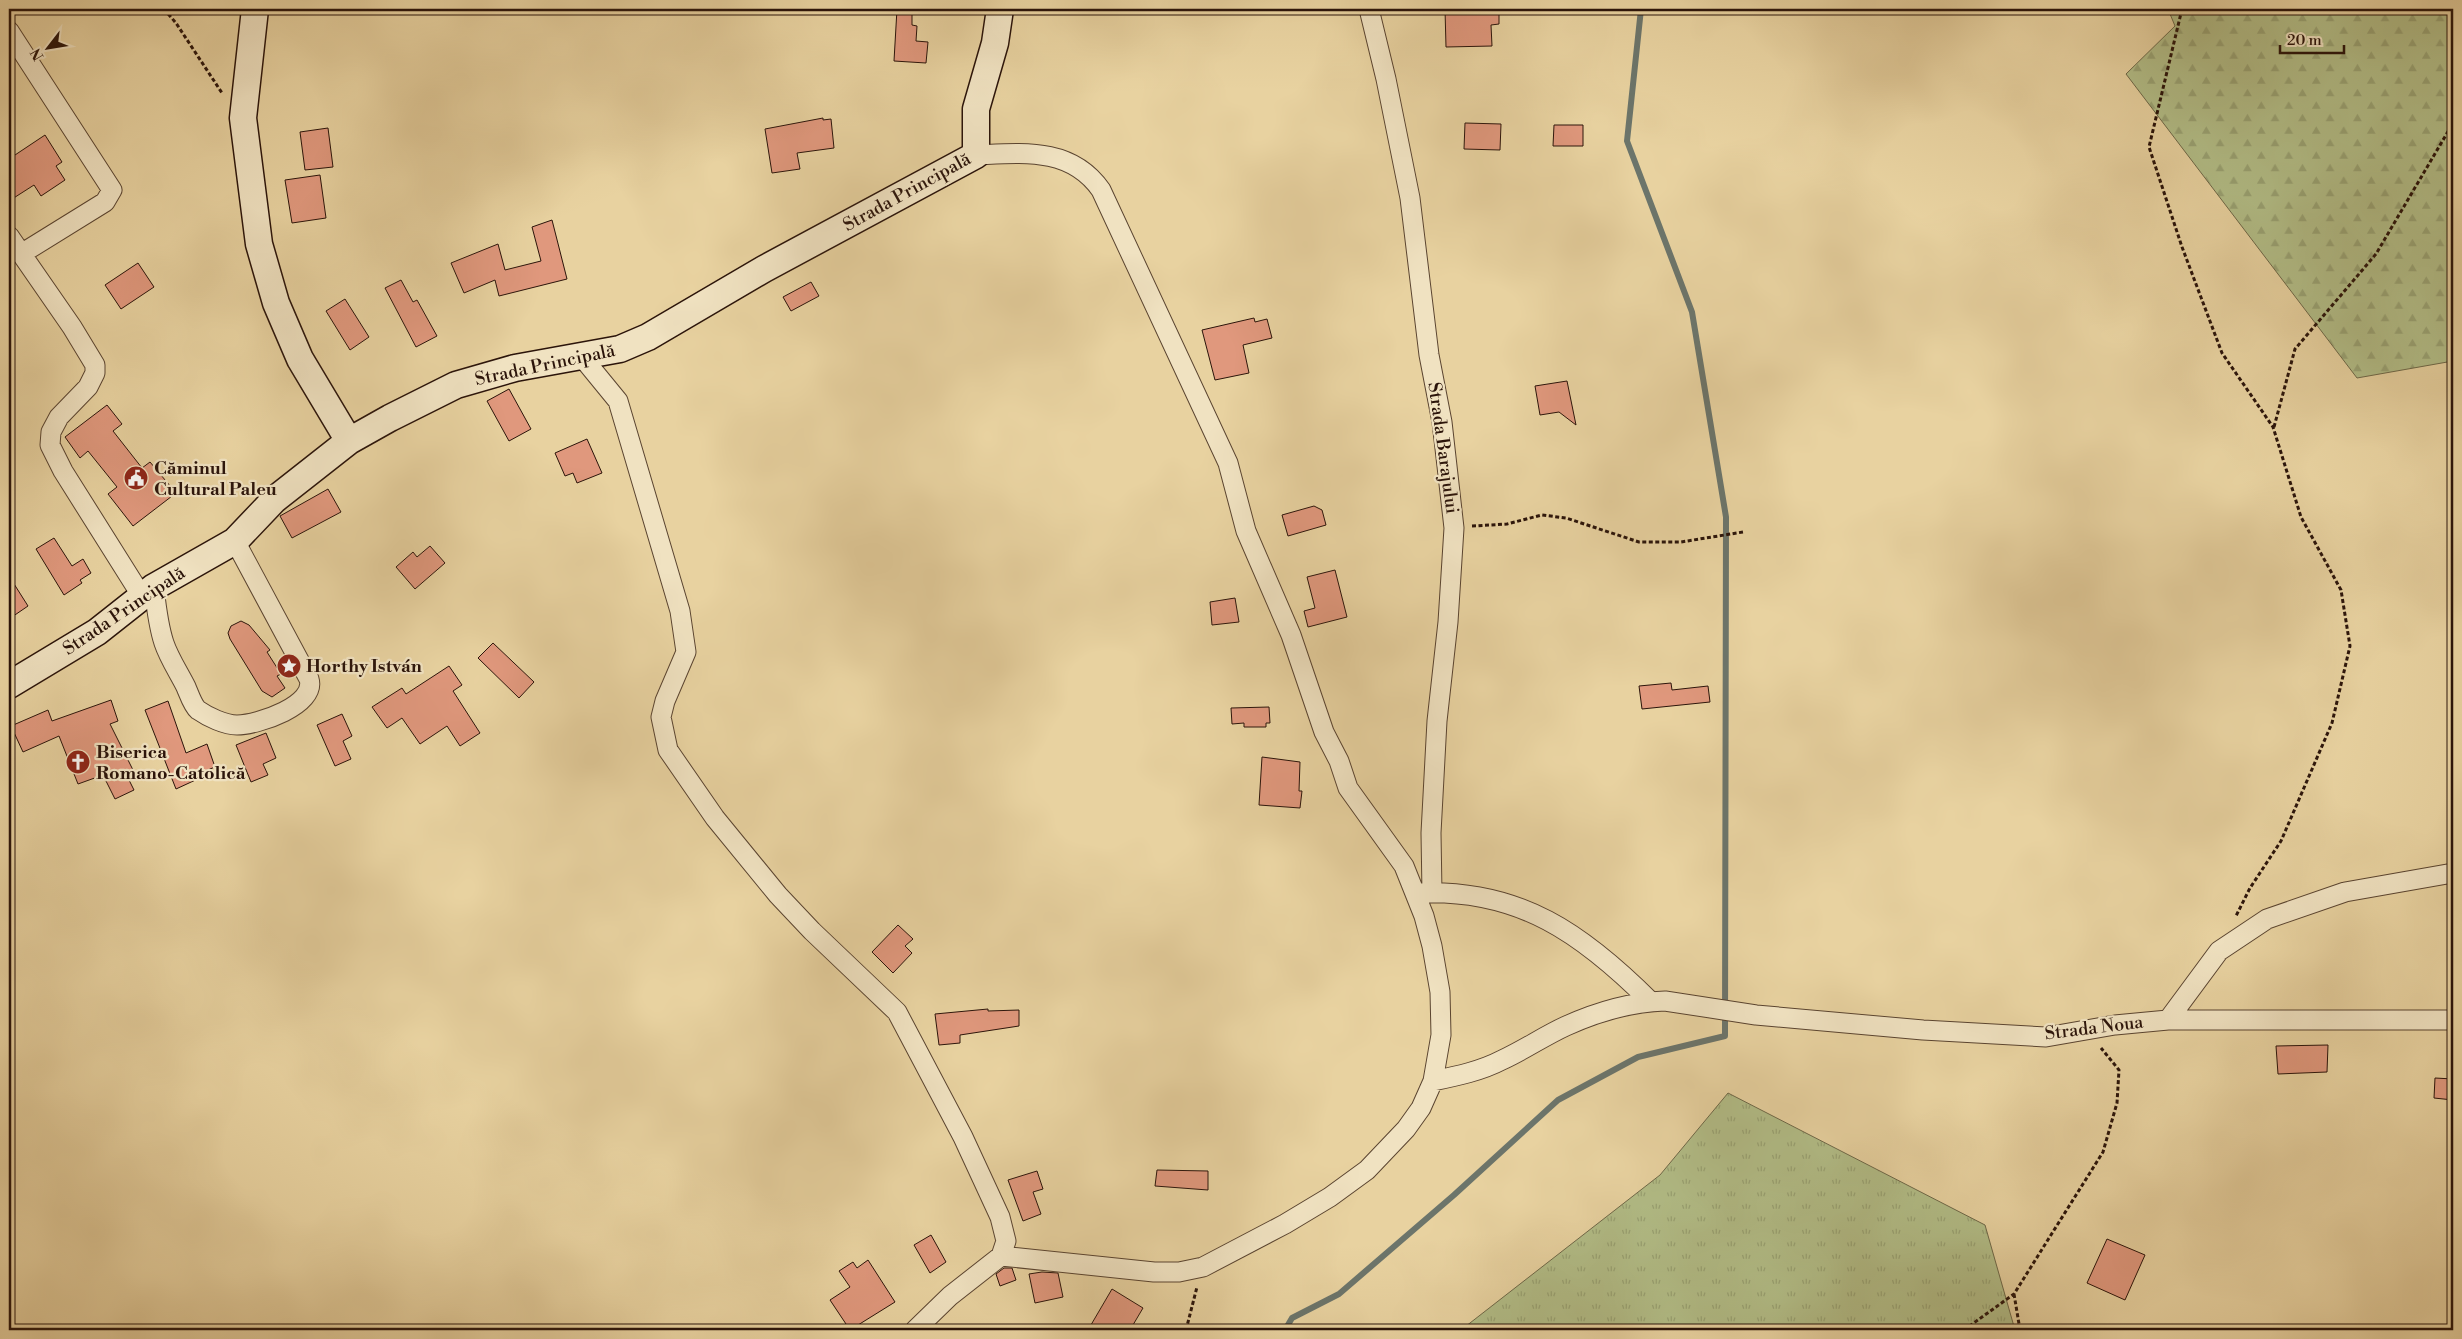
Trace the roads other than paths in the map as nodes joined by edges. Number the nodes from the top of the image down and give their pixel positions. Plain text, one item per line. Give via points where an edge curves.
1 (255, 9) edge
2 (1000, 9) edge
3 (1369, 9) edge
4 (9, 31) edge
5 (976, 156) junction
6 (9, 236) edge
7 (21, 254) junction
8 (582, 357) junction
9 (349, 441) junction
10 (235, 541) junction
11 (147, 591) junction
12 (9, 685) edge
13 (2453, 873) edge
14 (1423, 893) junction
15 (1658, 1002) junction
16 (2168, 1020) junction
17 (2453, 1020) edge
18 (1433, 1081) junction
19 (1001, 1256) junction
20 (915, 1330) edge

1 - 9 main road via 243,118 259,244 276,303 300,359
2 - 5 main road, Strada Principală via 995,43 976,109
3 - 14 street, Strada Barajului via 1410,198 1454,528 1431,833
4 - 7 street via 112,190 105,202
5 - 8 main road, Strada Principală via 764,269 648,337 620,349
5 - 14 street via 1054,156 1087,172 1101,190 1228,463 1246,531 1292,635 1324,732 1348,788
6 - 7 street
7 - 11 street via 95,365 88,387 59,417 51,432 50,445 63,471
8 - 9 main road, Strada Principală via 515,368 456,385
8 - 19 street via 618,401 680,610 686,652 661,718 668,750 714,818 772,888 897,1012 963,1137 1000,1216 1006,1241
9 - 10 main road, Strada Principală via 274,500
10 - 11 main road, Strada Principală
10 - 11 street via 309,679 307,696 292,707 255,723 236,725 197,710 164,643
11 - 12 main road, Strada Principală via 97,632
13 - 16 street via 2345,892 2267,919 2219,951
14 - 15 street via 1490,898 1531,911 1579,938
14 - 18 street via 1424,916 1440,992 1440,1035
15 - 16 street, Strada Noua via 1735,1012 2046,1036
15 - 18 street, Strada Noua via 1619,1007 1591,1016 1502,1061
16 - 17 street, Strada Noua
18 - 19 street via 1421,1108 1406,1129 1367,1170 1285,1224 1203,1267 1179,1272 1154,1272
19 - 20 street via 956,1291

